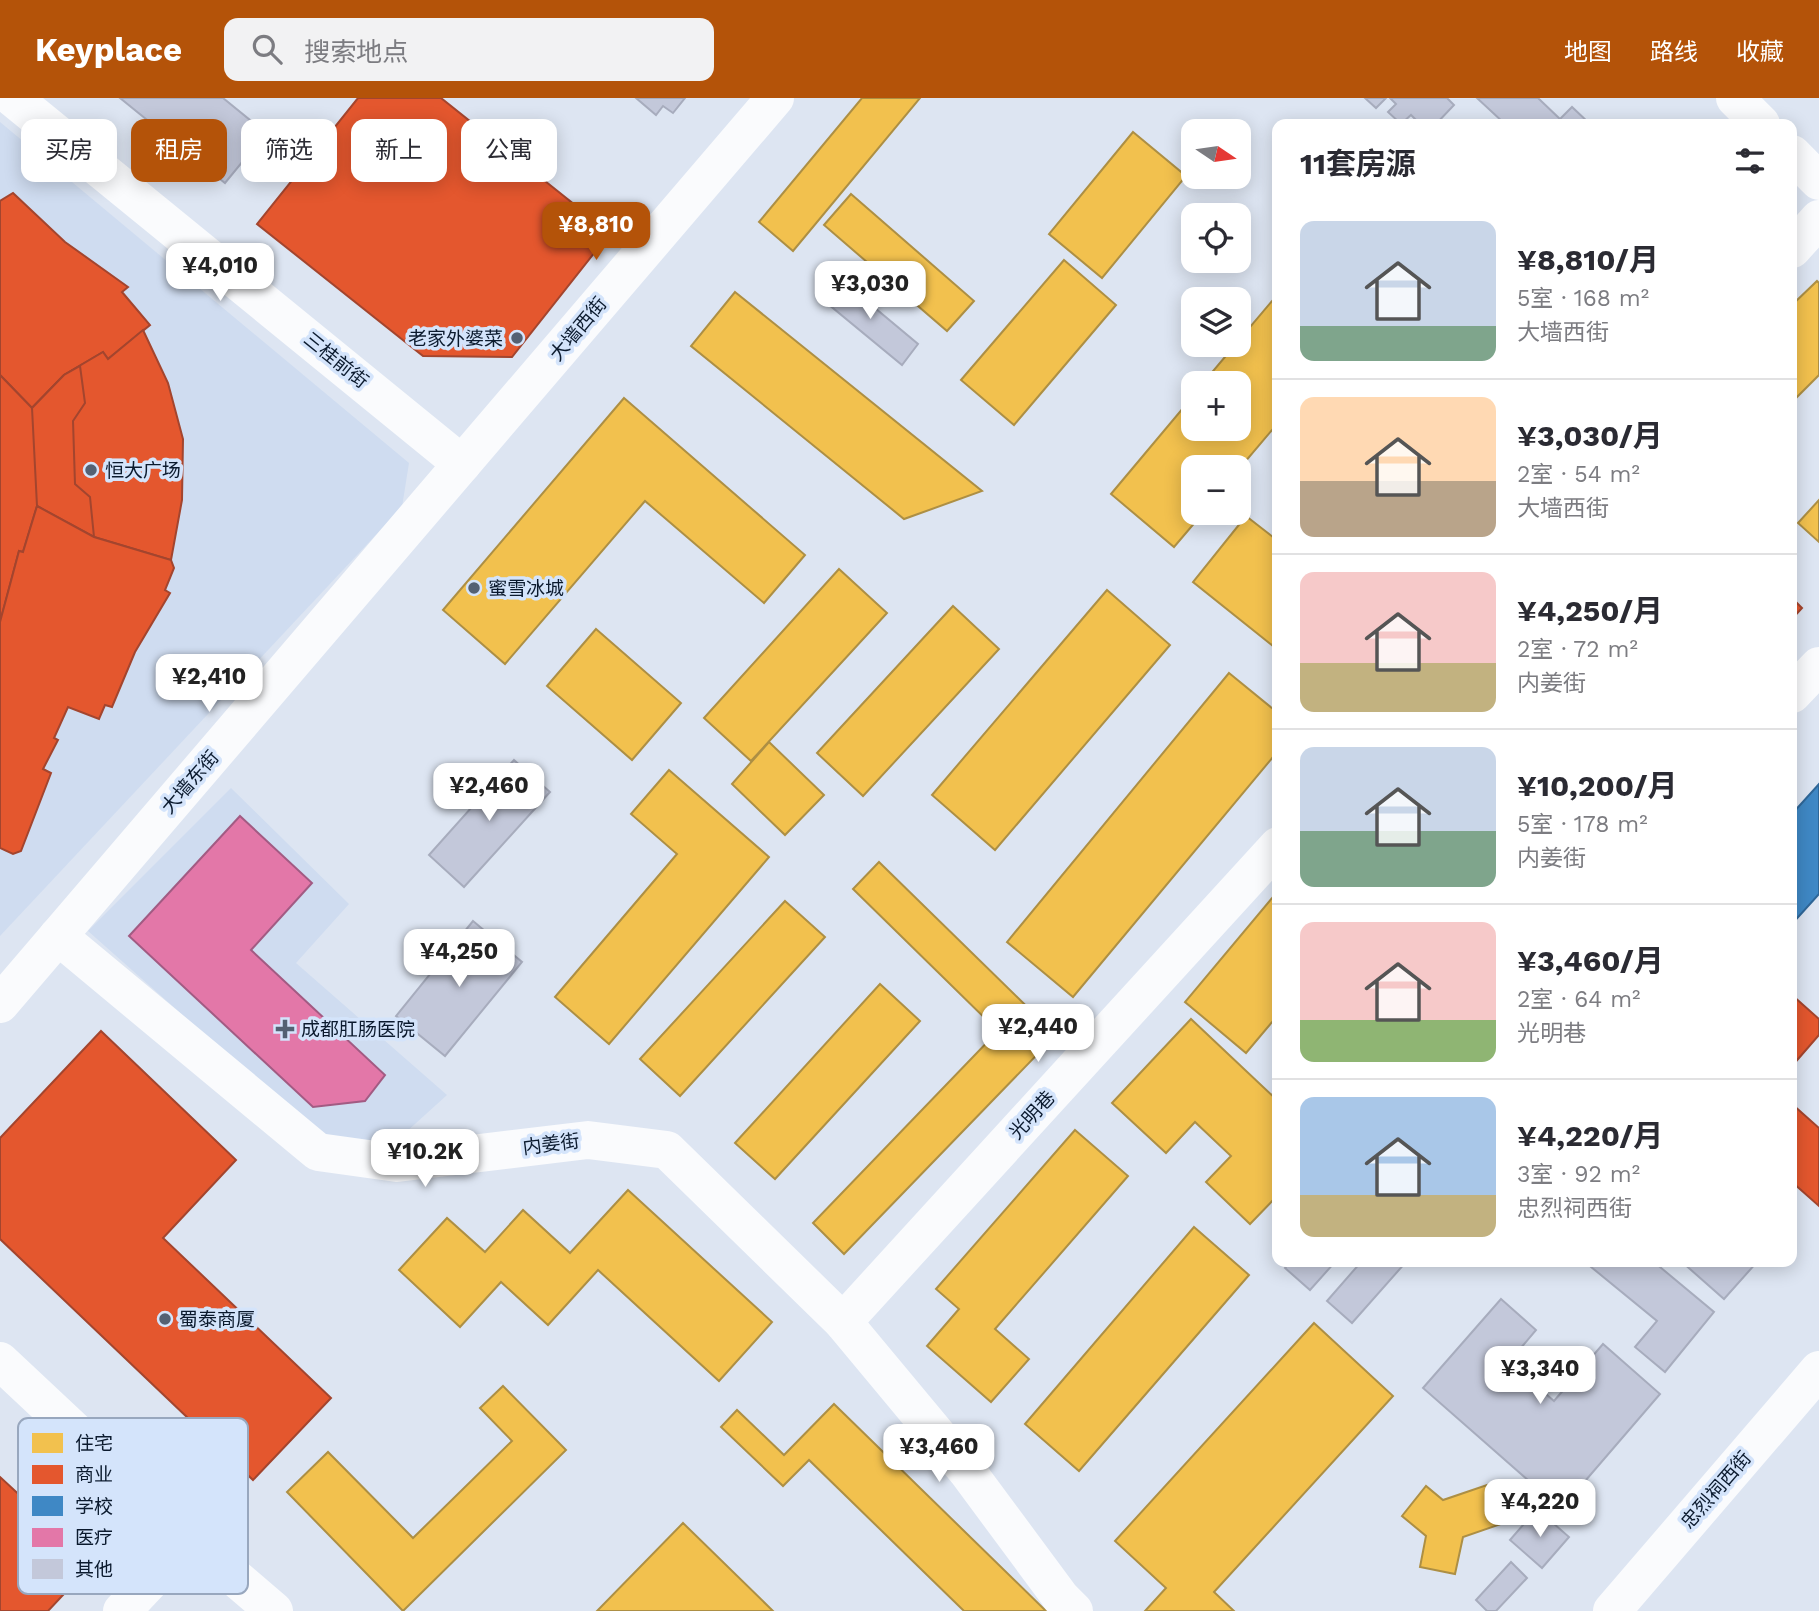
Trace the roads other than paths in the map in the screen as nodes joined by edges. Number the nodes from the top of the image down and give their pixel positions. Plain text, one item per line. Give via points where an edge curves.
1 (13, 98) edge
2 (775, 98) edge
3 (1797, 159) edge
4 (1819, 181) edge
5 (1819, 219) edge
6 (1797, 243) edge
7 (462, 464) junction
8 (1819, 666) edge
9 (1797, 689) edge
10 (1272, 853) edge
11 (58, 936) junction
12 (0, 1004) edge
13 (843, 1322) junction
14 (0, 1361) edge
15 (1819, 1370) edge
16 (61, 1418) edge
17 (248, 1589) edge
18 (138, 1594) edge
19 (122, 1611) edge
20 (274, 1611) edge
21 (1074, 1611) edge
22 (1612, 1611) edge

1 - 7 street, 三桂前街
2 - 7 street, 大墙西街
3 - 4 street
5 - 6 street
7 - 11 street, 大墙东街
8 - 9 street
10 - 13 street, 光明巷
11 - 12 street, 大墙东街
11 - 13 street, 内姜街 via 318,1152 397,1163 589,1140 667,1150
13 - 21 street, 内姜街 via 967,1471
14 - 16 street
15 - 22 street, 忠烈祠西街
17 - 20 street
18 - 19 street

